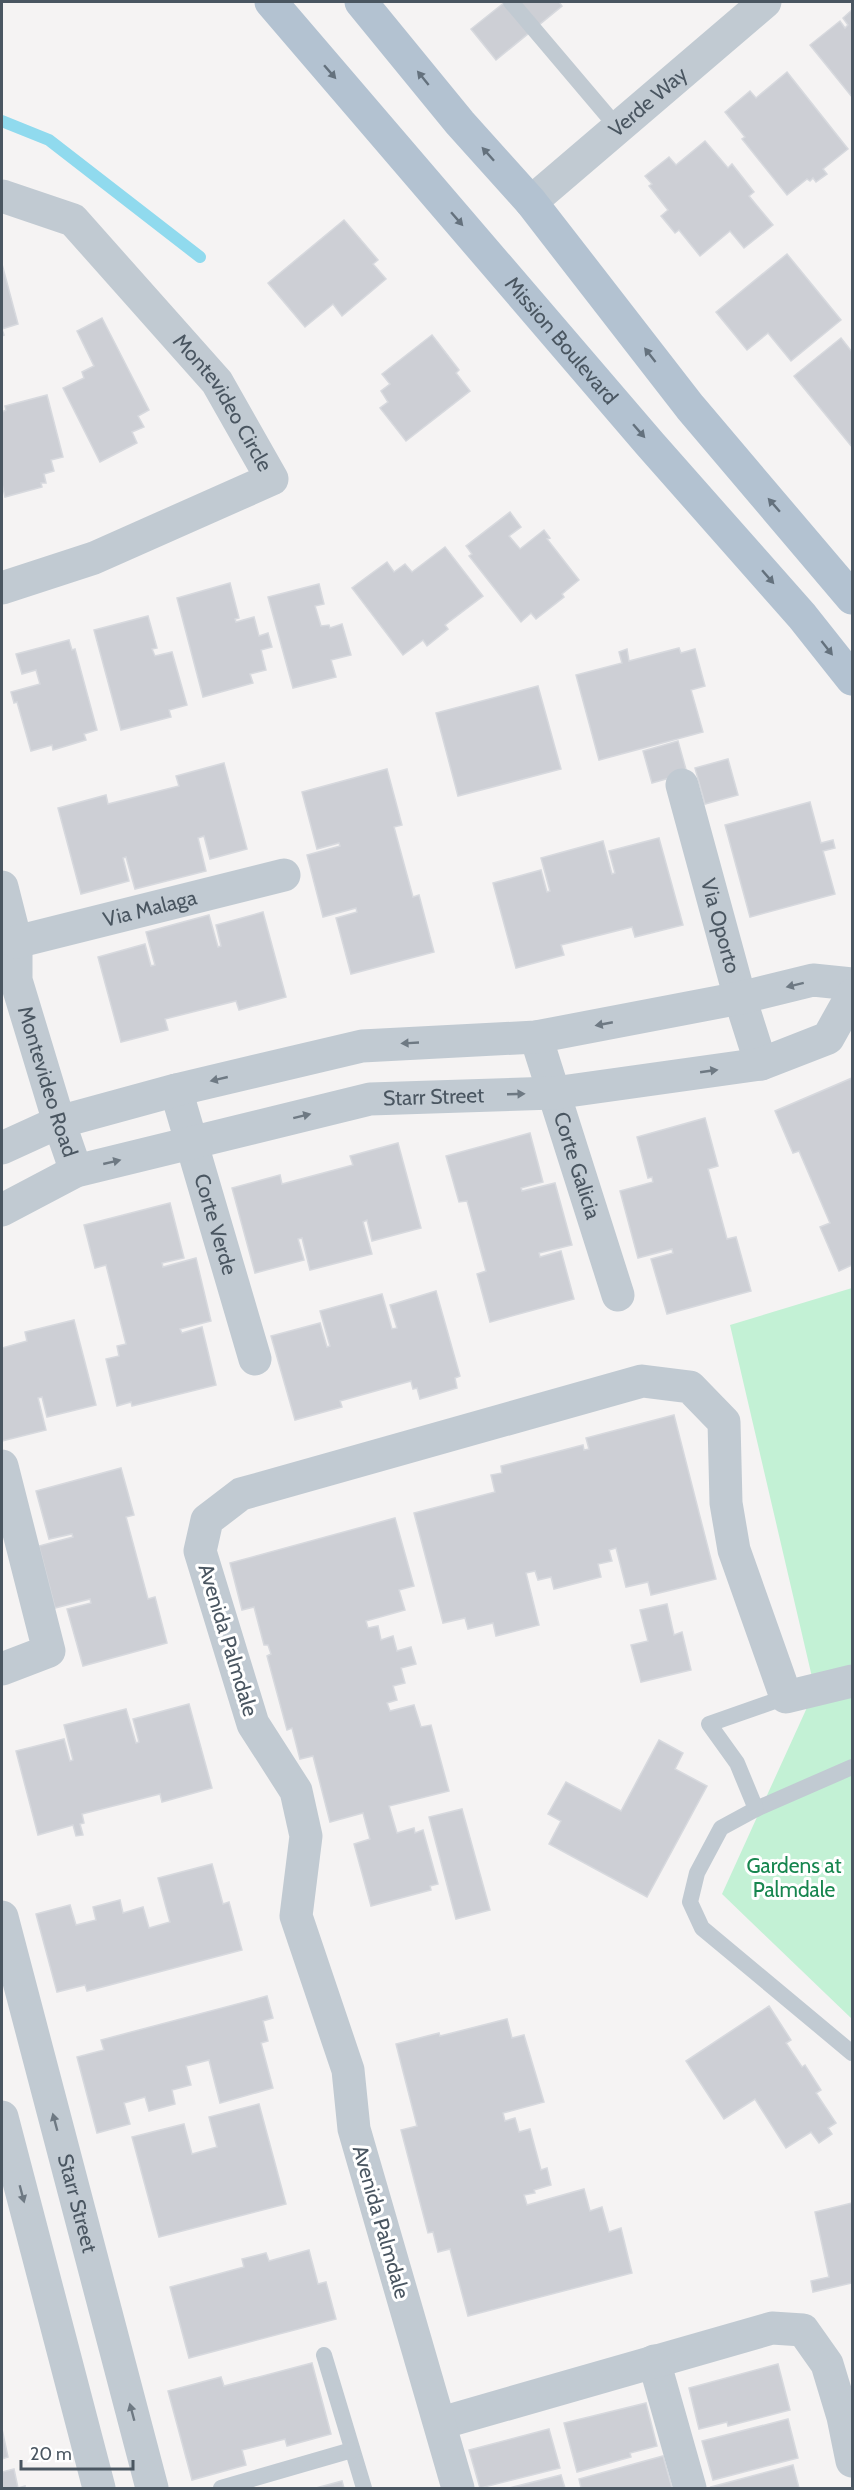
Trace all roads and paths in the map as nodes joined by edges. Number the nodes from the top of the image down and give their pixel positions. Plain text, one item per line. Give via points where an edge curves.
1 (271, 2) edge
2 (511, 2) edge
3 (765, 2) edge
4 (365, 3) edge
5 (617, 127) junction
6 (2, 196) edge
7 (531, 202) junction
8 (2, 588) edge
9 (852, 598) edge
10 (852, 679) edge
11 (682, 785) dead end
12 (284, 875) dead end
13 (2, 887) edge
14 (16, 942) junction
15 (9, 982) edge
16 (852, 984) edge
17 (852, 995) edge
18 (740, 998) junction
19 (536, 1037) junction
20 (761, 1064) junction
21 (176, 1090) junction
22 (554, 1093) junction
23 (59, 1122) junction
24 (191, 1143) junction
25 (2, 1148) edge
26 (76, 1171) junction
27 (2, 1210) edge
28 (618, 1295) dead end
29 (255, 1359) dead end
30 (2, 1466) edge
31 (2, 1669) edge
32 (852, 1682) edge
33 (786, 1697) junction
34 (852, 1767) edge
35 (756, 1809) junction
36 (2, 1917) edge
37 (8, 1968) edge
38 (852, 2054) edge
39 (2, 2117) edge
40 (324, 2355) dead end
41 (654, 2361) junction
42 (441, 2422) junction
43 (850, 2442) edge
44 (352, 2450) junction
45 (99, 2488) edge
46 (152, 2488) edge
47 (221, 2488) edge
48 (364, 2488) edge
49 (458, 2488) edge
50 (690, 2488) edge

1 -> 10 main road, Mission Boulevard via 802,616
2 - 5 lane
3 - 5 street, Verde Way
7 -> 4 main road via 460,123
5 - 7 street, Verde Way
6 - 8 street, Montevideo Circle via 73,220 218,382 272,479 94,558
9 -> 7 main road via 690,407
11 - 18 street, Via Oporto
12 - 14 street, Via Malaga
13 - 14 street, Montevideo Road
14 - 15 street, Montevideo Road
15 - 23 street, Montevideo Road
16 -> 18 street via 813,980
17 - 20 street, Starr Street via 828,1038
18 -> 19 street
18 - 20 street, Via Oporto
19 -> 21 street via 362,1046
19 - 22 street, Corte Galicia
22 -> 20 street, Starr Street
21 - 23 street
21 - 24 street, Corte Verde
24 -> 22 street, Starr Street via 370,1099
22 - 28 street, Corte Galicia
23 - 25 street
23 - 26 street, Montevideo Road
26 -> 24 street, Starr Street
24 - 29 street, Corte Verde
26 - 27 street, Starr Street
30 - 31 street via 49,1651
32 - 33 street
33 - 35 lane via 709,1724 737,1763
33 - 42 street, Avenida Palmdale via 734,1550 726,1503 724,1422 690,1387 642,1381 241,1494 207,1520 200,1551 253,1724 296,1791 306,1836 296,1916 348,2070 354,2129
34 - 35 lane
35 - 38 lane via 721,1828 697,1873 690,1902 702,1928
36 - 37 street, Starr Street
46 -> 37 street, Starr Street
39 -> 45 street
40 - 44 lane
41 - 42 street
41 - 43 street via 772,2328 804,2330 827,2364
41 - 50 street
42 - 49 street, Avenida Palmdale
44 - 47 lane
44 - 48 lane

